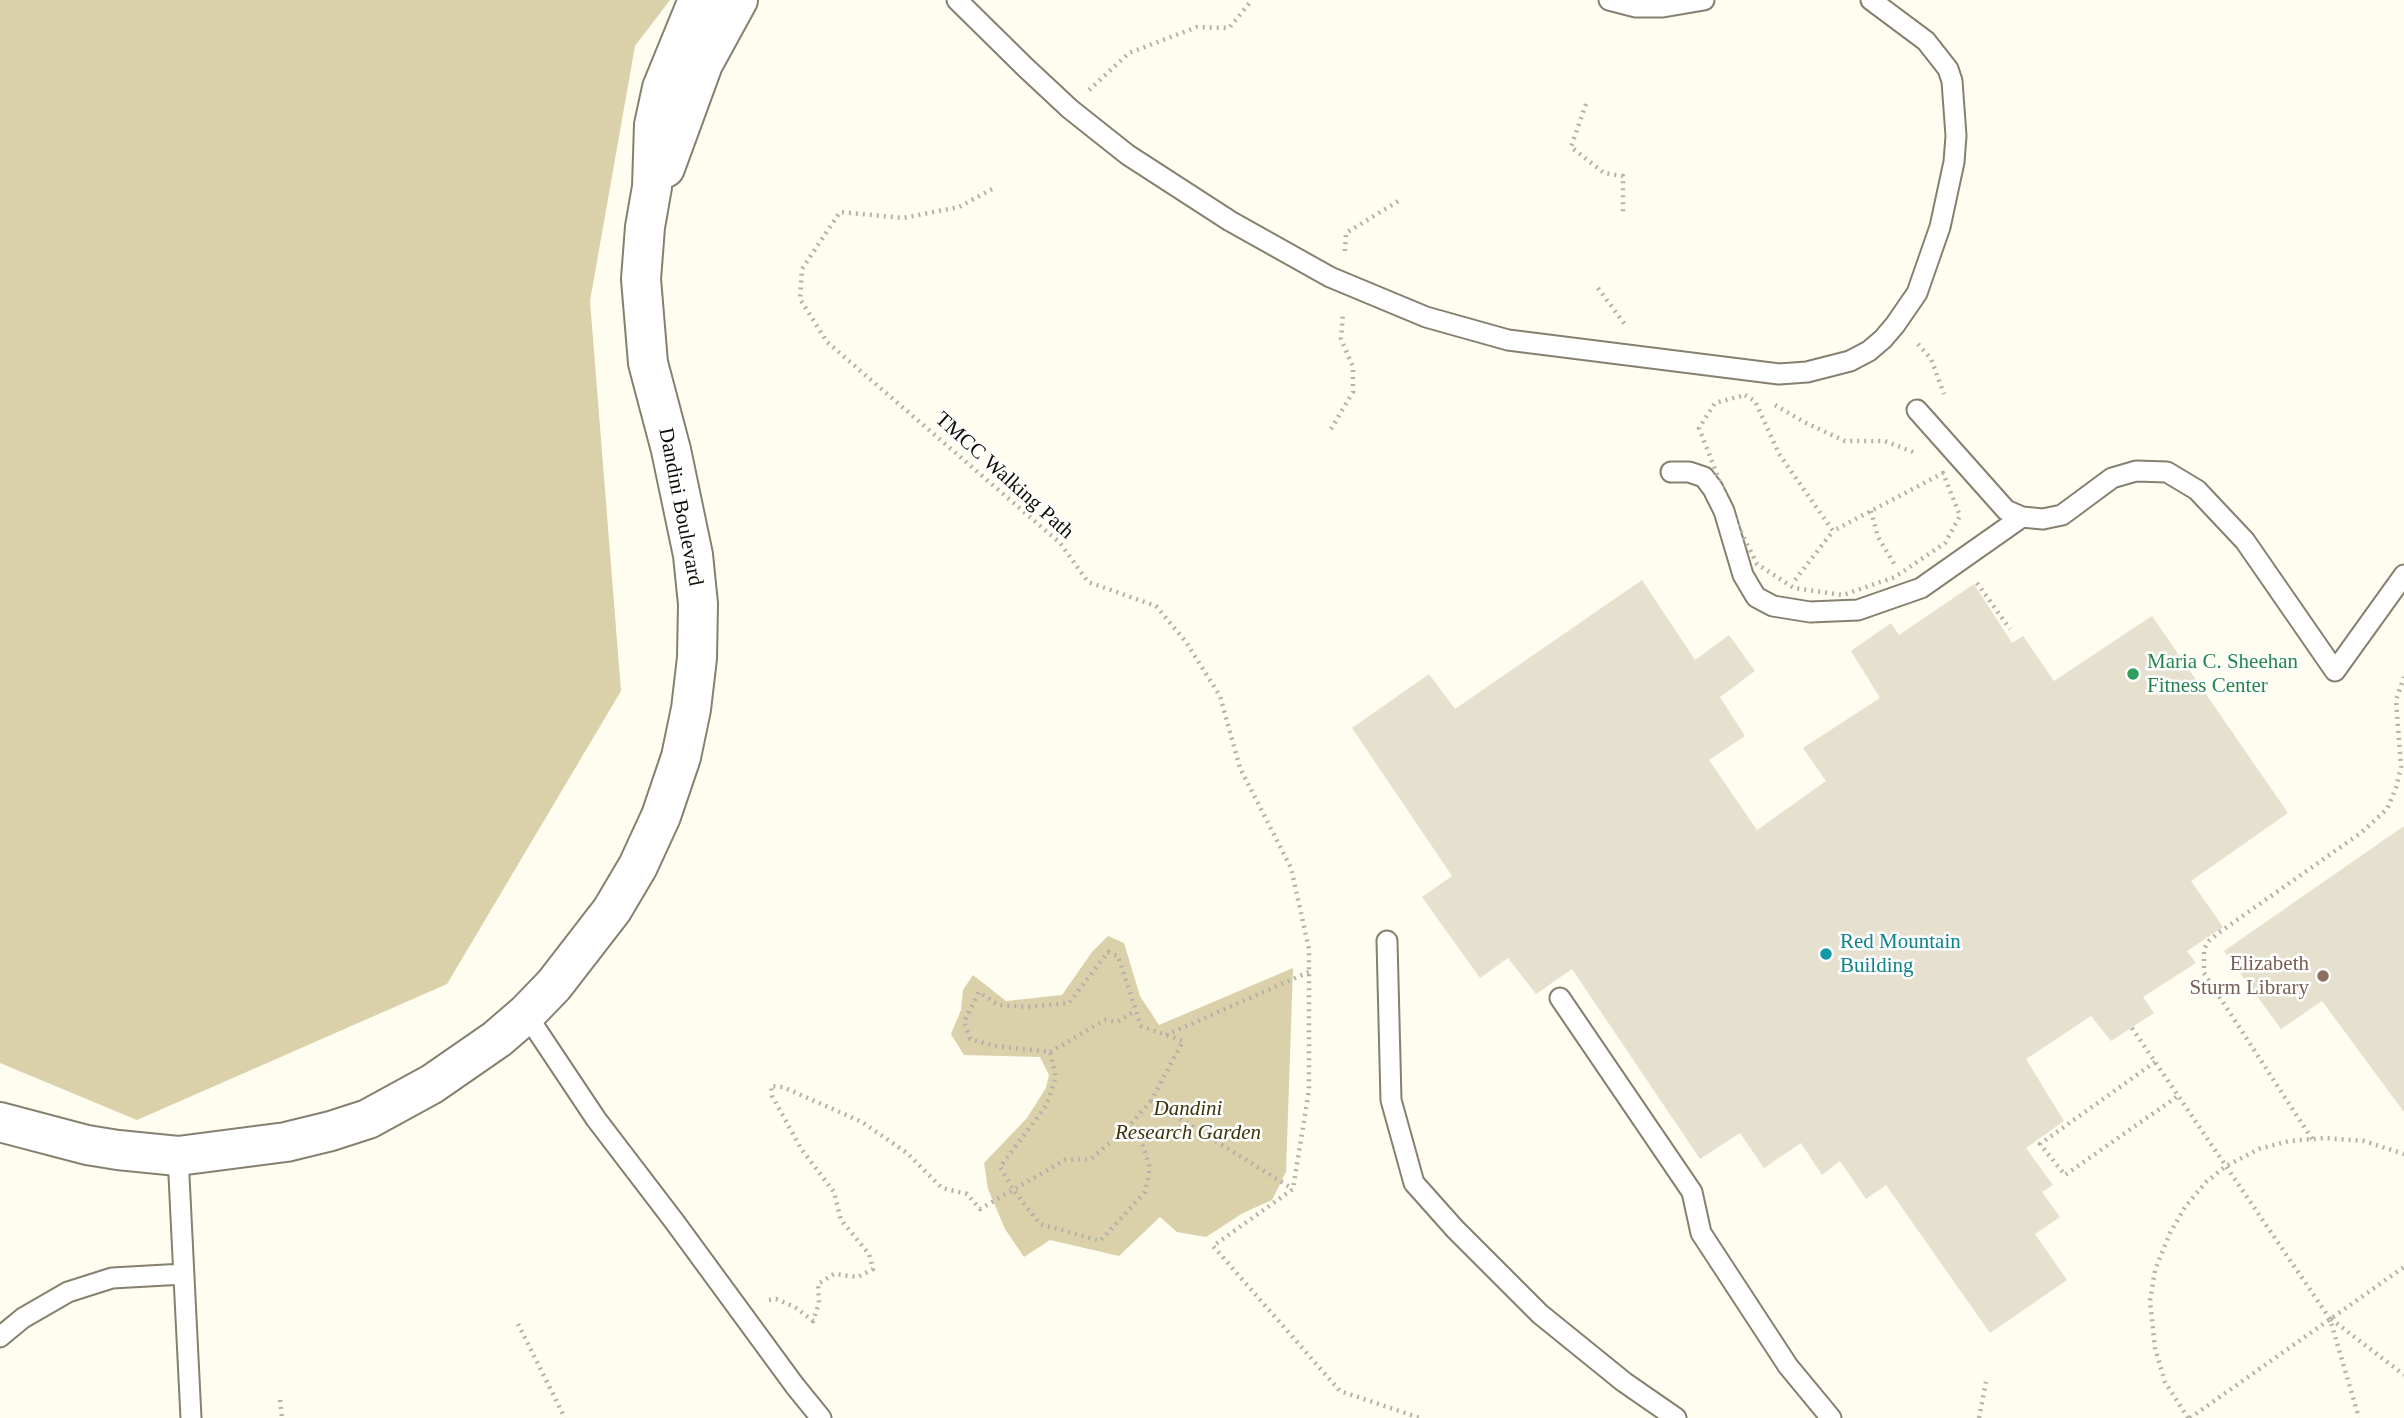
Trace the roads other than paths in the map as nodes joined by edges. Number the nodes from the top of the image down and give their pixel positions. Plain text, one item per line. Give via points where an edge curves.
1 (957, 0) edge
2 (1609, 0) edge
3 (1704, 0) edge
4 (1871, 0) edge
5 (727, 5) edge
6 (1917, 410) dead end
7 (1671, 472) dead end
8 (2022, 517) junction
9 (2404, 575) edge
10 (1387, 941) dead end
11 (1560, 998) dead end
12 (526, 1014) junction
13 (0, 1122) edge
14 (178, 1156) junction
15 (184, 1274) junction
16 (0, 1337) edge
17 (191, 1418) edge
18 (821, 1418) edge
19 (1676, 1418) edge
20 (1831, 1418) edge

1 - 4 lane via 1070,109 1128,155 1230,221 1330,277 1426,317 1508,340 1779,374 1850,361 1883,339 1917,293 1940,227 1954,162 1952,81 1926,41
2 - 3 lane via 1663,7
5 - 12 main road, Dandini Boulevard via 669,160 652,187 641,279 648,363 693,555 698,617 691,709 681,757 638,866 582,952
6 - 8 lane via 2006,510
7 - 8 lane via 1704,477 1713,489 1743,575 1756,597 1773,606 1810,612 1858,610 1921,588
8 - 9 lane via 2062,515 2112,478 2136,471 2167,472 2197,490 2245,541 2335,671
10 - 19 lane via 1391,1100 1414,1184 1540,1314
11 - 20 lane via 1692,1192 1701,1233 1788,1366
12 - 14 main road, Dandini Boulevard via 432,1084 368,1119 286,1142
12 - 18 lane via 596,1119
13 - 14 main road, Dandini Boulevard via 87,1145
14 - 15 lane
15 - 16 lane via 112,1279 68,1292
15 - 17 lane

